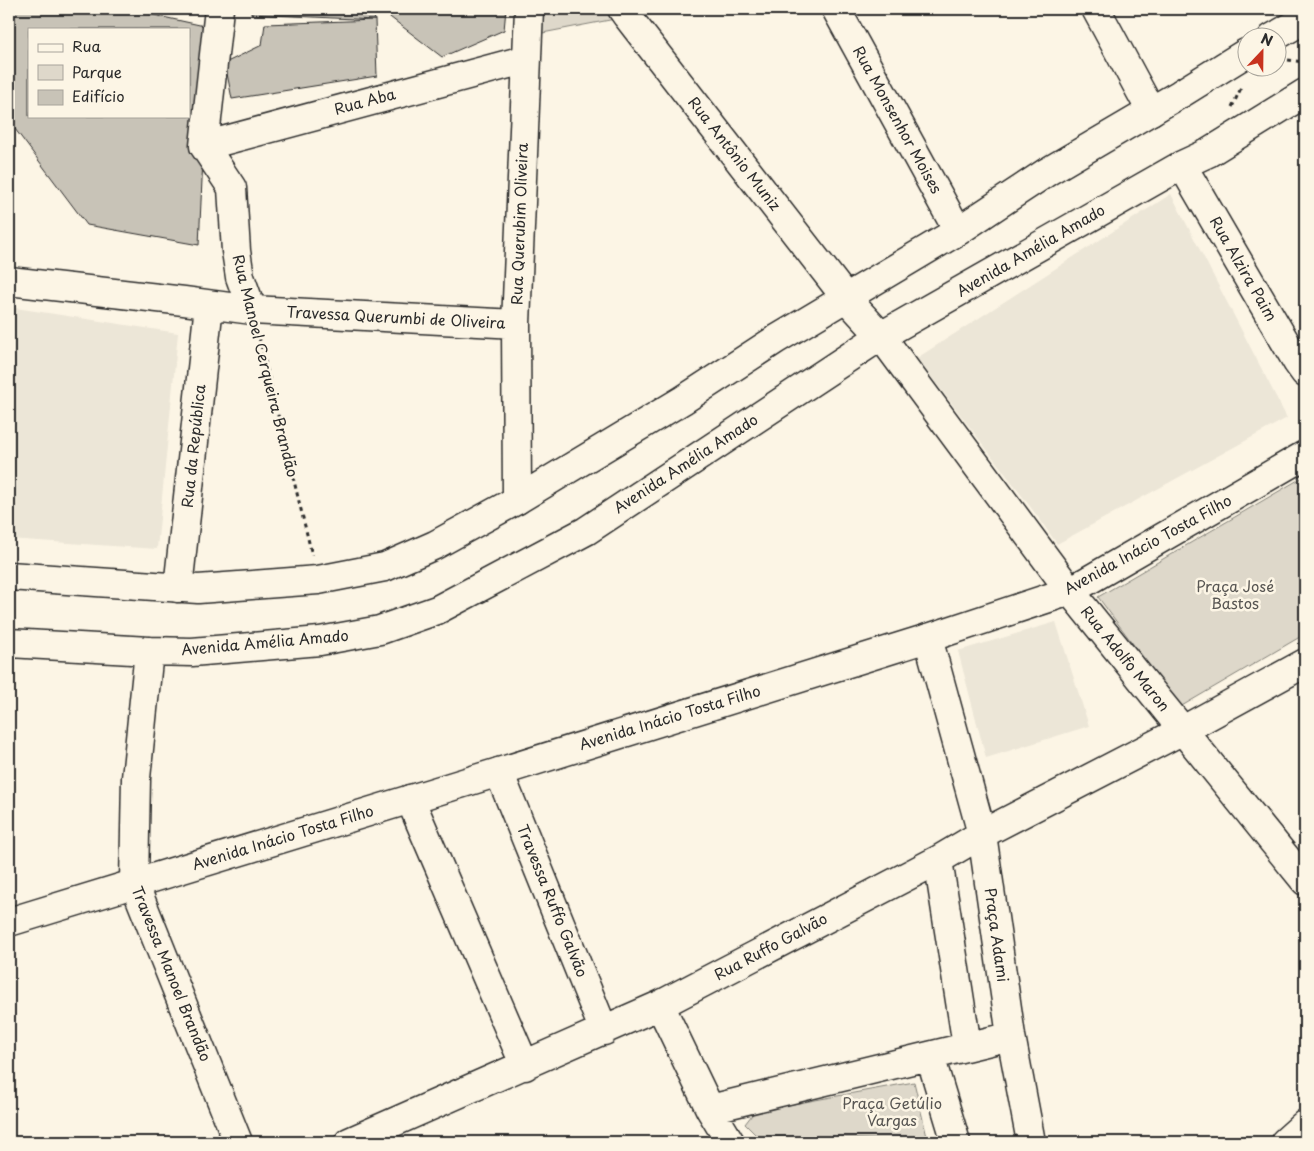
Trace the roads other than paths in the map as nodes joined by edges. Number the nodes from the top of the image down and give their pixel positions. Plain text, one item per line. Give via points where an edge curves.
1 (219, 9) edge
2 (529, 9) edge
3 (836, 9) edge
4 (1096, 9) edge
5 (630, 11) edge
6 (1305, 18) edge
7 (1286, 40) edge
8 (527, 59) junction
9 (1236, 59) edge
10 (1305, 93) edge
11 (1151, 111) junction
12 (204, 146) junction
13 (1182, 165) junction
14 (958, 231) junction
15 (9, 281) edge
16 (846, 298) junction
17 (209, 305) junction
18 (252, 310) junction
19 (516, 324) junction
20 (882, 336) junction
21 (1303, 364) edge
22 (1305, 455) edge
23 (517, 500) junction
24 (9, 576) edge
25 (178, 588) junction
26 (1070, 591) junction
27 (928, 638) junction
28 (9, 643) edge
29 (149, 651) junction
30 (1305, 663) edge
31 (1183, 730) junction
32 (499, 772) junction
33 (410, 799) junction
34 (982, 834) junction
35 (938, 860) junction
36 (1305, 881) edge
37 (134, 883) junction
38 (9, 922) edge
39 (660, 1006) junction
40 (604, 1031) junction
41 (1011, 1036) junction
42 (968, 1046) junction
43 (930, 1056) junction
44 (525, 1066) junction
45 (710, 1108) junction
46 (1305, 1124) edge
47 (394, 1133) edge
48 (238, 1142) edge
49 (349, 1142) edge
50 (730, 1142) edge
51 (956, 1142) edge
52 (1031, 1142) edge
53 (1285, 1142) edge

1 - 12 street
2 - 8 street, Rua Querubim Oliveira
3 - 14 street, Rua Monsenhor Moises
4 - 11 street
5 - 16 street, Rua Antônio Muniz
6 - 7 street
8 - 12 street, Rua Aba
8 - 19 street, Rua Querubim Oliveira
9 - 11 street
10 - 13 street, Avenida Amélia Amado via 1208,153
11 - 14 street via 1047,172
12 - 18 street, Rua Manoel Cerqueira Brandão via 232,188 240,278
13 - 20 street, Avenida Amélia Amado
13 - 21 street, Rua Alzira Paim
14 - 16 street
15 - 17 street, Travessa Querumbi de Oliveira
16 - 20 street, Rua Antônio Muniz
16 - 23 street
17 - 18 street, Travessa Querumbi de Oliveira
17 - 25 street, Rua da República
18 - 19 street, Travessa Querumbi de Oliveira
19 - 23 street, Rua Querubim Oliveira
20 - 26 street, Rua Adolfo Maron
20 - 29 street, Avenida Amélia Amado via 586,531 437,610 380,630 320,641 192,652
22 - 26 street, Avenida Inácio Tosta Filho
23 - 25 street via 435,545 385,567 318,580
24 - 25 street
26 - 27 street, Avenida Inácio Tosta Filho
26 - 31 street, Rua Adolfo Maron
27 - 32 street, Avenida Inácio Tosta Filho
27 - 34 street, Praça Adami
28 - 29 street, Avenida Amélia Amado
29 - 37 street, Travessa Manoel Brandão via 136,778
30 - 31 street, Rua Ruffo Galvão
31 - 34 street, Rua Ruffo Galvão
31 - 36 street, Rua Adolfo Maron
32 - 33 street, Avenida Inácio Tosta Filho
32 - 40 street, Travessa Ruffo Galvão
33 - 37 street, Avenida Inácio Tosta Filho
33 - 44 street
34 - 35 street, Rua Ruffo Galvão
34 - 41 street, Praça Adami
35 - 39 street, Rua Ruffo Galvão
35 - 42 street
37 - 38 street, Avenida Inácio Tosta Filho
37 - 48 street, Travessa Manoel Brandão
39 - 40 street, Rua Ruffo Galvão
39 - 45 street
40 - 44 street, Rua Ruffo Galvão
41 - 42 street
41 - 52 street, Praça Adami
42 - 43 street
43 - 45 street
43 - 51 street
44 - 47 street, Rua Ruffo Galvão
45 - 50 street
46 - 53 street
47 - 49 street, Rua Ruffo Galvão

